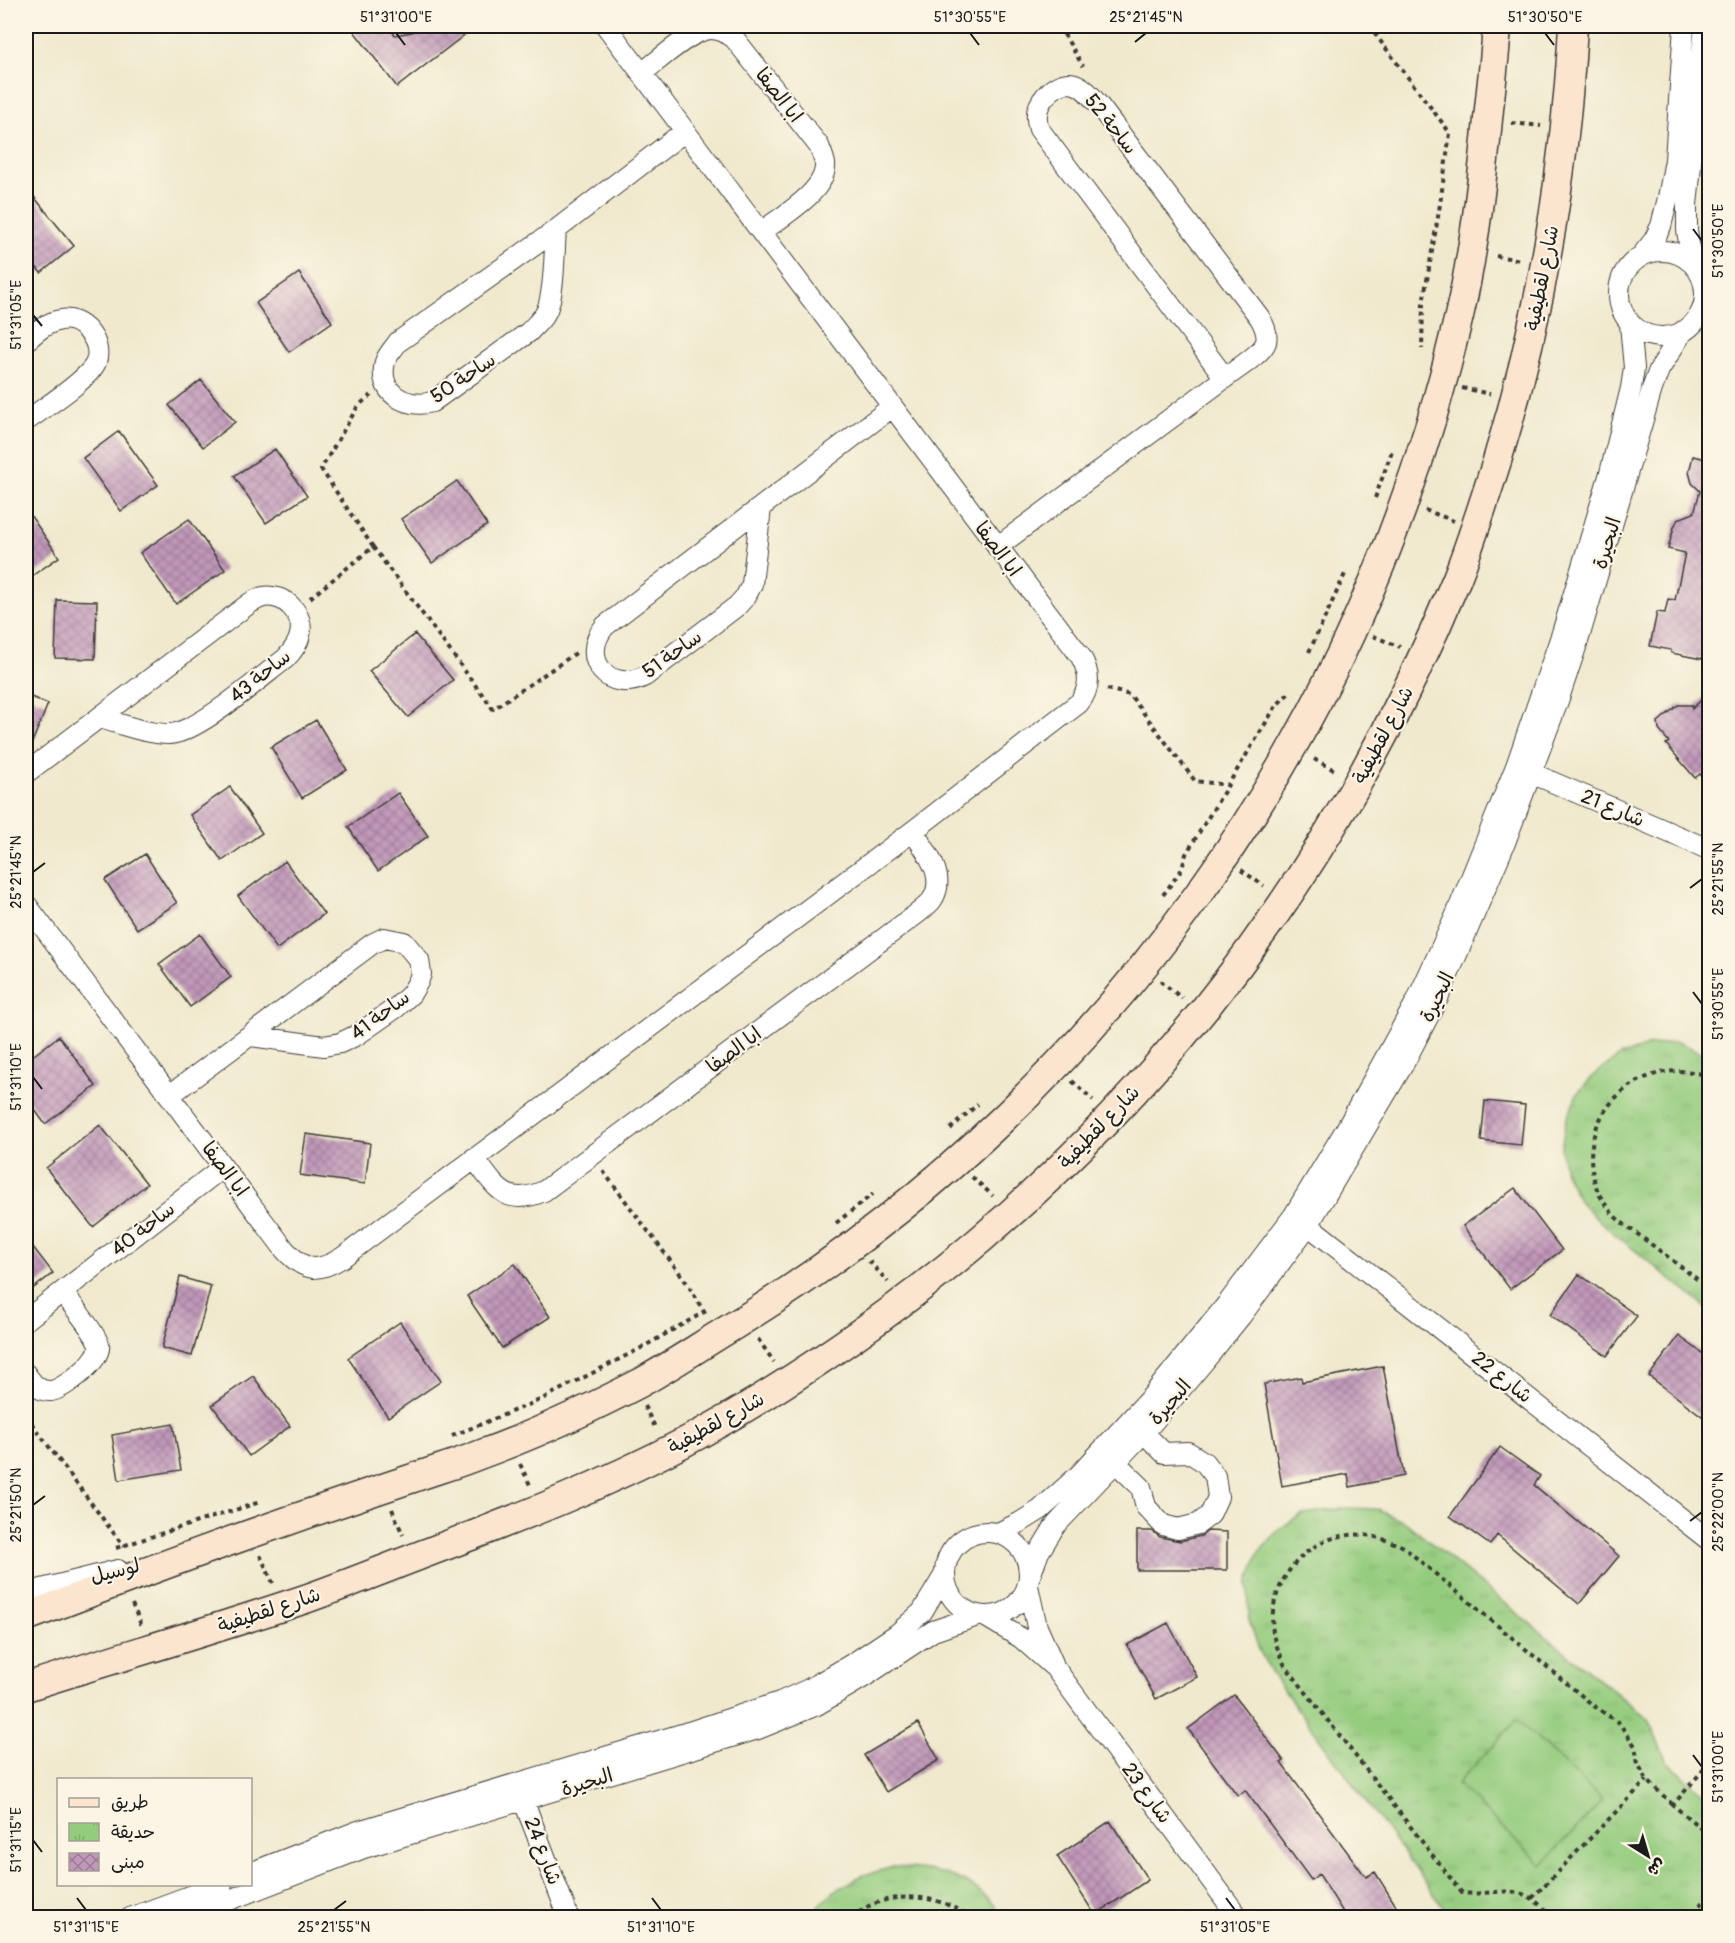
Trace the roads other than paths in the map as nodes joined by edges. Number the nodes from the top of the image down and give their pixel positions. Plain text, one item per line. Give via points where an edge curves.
1 (606, 26) edge
2 (1573, 26) edge
3 (1684, 26) edge
4 (1705, 26) edge
5 (1491, 33) edge
6 (642, 73) junction
7 (686, 131) junction
8 (1685, 141) junction
9 (556, 230) junction
10 (761, 232) junction
11 (1642, 255) junction
12 (1701, 274) edge
13 (1630, 324) junction
14 (1696, 324) edge
15 (26, 341) edge
16 (1224, 378) junction
17 (891, 407) junction
18 (26, 421) edge
19 (761, 508) junction
20 (997, 547) junction
21 (1594, 556) junction
22 (100, 718) junction
23 (1524, 770) junction
24 (26, 773) edge
25 (913, 831) junction
26 (1710, 850) edge
27 (26, 904) edge
28 (251, 1036) junction
29 (170, 1095) junction
30 (474, 1158) junction
31 (224, 1167) junction
32 (1301, 1219) junction
33 (62, 1292) junction
34 (26, 1320) edge
35 (26, 1374) edge
36 (1142, 1425) junction
37 (1115, 1462) junction
38 (998, 1533) junction
39 (1710, 1541) edge
40 (205, 1549) junction
41 (945, 1574) junction
42 (1029, 1581) junction
43 (26, 1593) edge
44 (981, 1616) junction
45 (26, 1617) edge
46 (1055, 1668) junction
47 (26, 1687) edge
48 (794, 1705) junction
49 (521, 1792) junction
50 (252, 1872) edge
51 (216, 1886) edge
52 (130, 1917) edge
53 (183, 1917) edge
54 (569, 1917) edge
55 (1239, 1917) edge

1 - 6 street, ابا الصفا
2 - 47 street, شارع لقطيفية via 1565,129 1535,321 1515,400 1459,573 1382,739 1333,827 1272,920 1202,1014 1111,1116 1011,1213 904,1301 789,1382 669,1450 541,1509 283,1606
3 - 8 street
4 - 8 street
5 - 40 street via 1488,120 1471,251 1441,383 1404,502 1352,628 1292,747 1224,857 1143,968 1057,1066 956,1162 855,1245 743,1320 633,1386 479,1456
6 - 7 street, ابا الصفا
6 - 10 street, ابا الصفا via 695,33 710,28 723,31 734,38 819,146 825,164 822,181 809,196
7 - 9 street
7 - 10 street, ابا الصفا
8 - 11 street via 1675,160 1661,226
8 - 12 street via 1688,242
9 - 9 street, ساحة 50 via 551,291 542,319 432,402 421,405 400,400 386,383 384,372 386,359 398,342
10 - 17 street, ابا الصفا
11 - 12 street via 1668,251 1685,257
11 - 13 street via 1627,268 1618,287 1620,307
12 - 14 street via 1704,304
13 - 14 street via 1655,337 1675,335
13 - 21 street, البحيرة via 1634,368 1631,388
14 - 21 street, البحيرة via 1659,370
15 - 18 street via 48,324 62,319 84,326 97,349 96,361 85,376
16 - 16 street, ساحة 52 via 1261,350 1266,329 1260,318 1088,93 1071,83 1061,85 1041,101 1036,119 1039,129
16 - 20 street, ساحة 52
17 - 19 street
17 - 20 street, ابا الصفا
19 - 19 street, ساحة 51 via 752,584 737,606 645,676 628,682 607,675 595,662 594,654 595,640 604,626
20 - 25 street, ابا الصفا via 1086,665 1086,695
21 - 23 street, البحيرة via 1579,638
22 - 22 street, ساحة 43 via 169,734 198,725 295,649 300,635 295,610 284,600 273,598 263,597 250,603
22 - 24 street
23 - 26 street, شارع 21
23 - 32 street, البحيرة via 1472,922 1425,1004 1372,1120
25 - 30 street, ابا الصفا
25 - 30 street, ابا الصفا via 936,869 938,885 933,899 918,913 544,1191 528,1198 513,1197 496,1187
27 - 29 street, ابا الصفا
28 - 28 street, ساحة 41 via 324,1046 340,1043 357,1035 411,994 421,974 419,960 404,942 384,938
28 - 29 street, ساحة 41
29 - 31 street, ابا الصفا
30 - 31 street, ابا الصفا via 344,1257 317,1269 296,1262
31 - 33 street, ساحة 40
32 - 36 street, البحيرة via 1241,1316
32 - 39 street, شارع 22
33 - 34 street, ساحة 40
33 - 35 street via 96,1340 96,1357 89,1366 50,1391 33,1385
36 - 37 street, البحيرة
36 - 37 street via 1164,1453 1188,1452 1204,1462 1215,1476 1218,1497 1210,1515 1198,1524 1178,1529 1163,1525 1146,1507 1141,1487
36 - 38 street, البحيرة via 1031,1516
37 - 42 street, البحيرة via 1054,1526
38 - 41 street via 979,1533 961,1541 949,1556
38 - 42 street via 1022,1549
40 - 43 street, لوسيل
40 - 45 street
41 - 44 street via 953,1600
41 - 48 street, البحيرة via 922,1612 897,1634 809,1689
42 - 44 street via 1025,1594 1012,1608
42 - 46 street, شارع 23 via 1037,1627
44 - 46 street, شارع 23 via 1021,1638
44 - 48 street, البحيرة via 933,1631 817,1705
46 - 55 street, شارع 23
48 - 49 street, البحيرة via 729,1739
49 - 50 street, البحيرة via 358,1831
49 - 53 street, البحيرة
49 - 54 street, شارع 24
51 - 52 street

